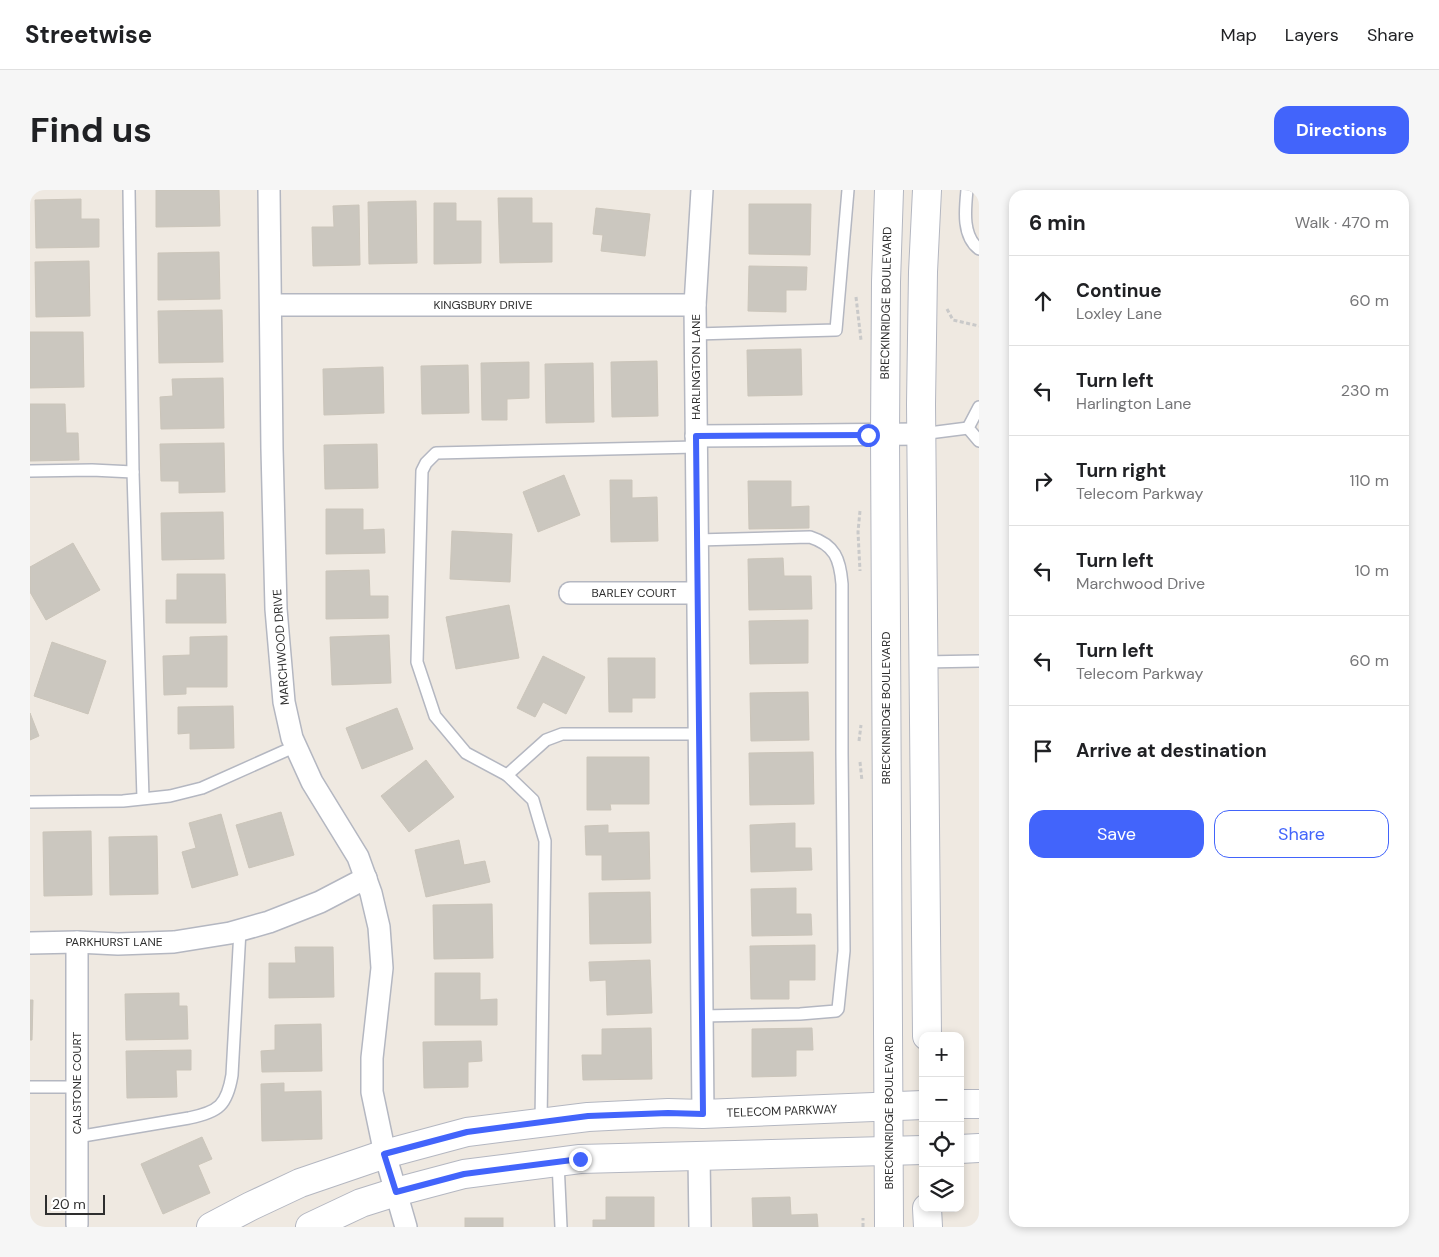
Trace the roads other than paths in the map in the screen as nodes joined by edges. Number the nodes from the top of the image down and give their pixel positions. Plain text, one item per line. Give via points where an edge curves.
1 (129, 190) edge
2 (270, 190) edge
3 (702, 190) edge
4 (848, 190) edge
5 (889, 190) edge
6 (927, 190) edge
7 (967, 190) edge
8 (979, 249) edge
9 (271, 305) junction
10 (695, 305) junction
11 (696, 334) junction
12 (979, 407) edge
13 (968, 428) junction
14 (921, 434) junction
15 (885, 435) junction
16 (696, 441) junction
17 (979, 441) edge
18 (30, 471) edge
19 (133, 472) junction
20 (697, 540) junction
21 (570, 593) dead end
22 (697, 593) junction
23 (979, 661) edge
24 (923, 662) junction
25 (699, 734) junction
26 (296, 746) junction
27 (508, 775) junction
28 (143, 798) junction
29 (30, 802) edge
30 (366, 878) junction
31 (240, 930) junction
32 (77, 942) junction
33 (30, 943) edge
34 (702, 1016) junction
35 (926, 1032) edge
36 (77, 1087) junction
37 (30, 1088) edge
38 (964, 1104) edge
39 (979, 1104) edge
40 (919, 1105) edge
41 (889, 1106) junction
42 (703, 1114) junction
43 (541, 1122) junction
44 (77, 1136) junction
45 (979, 1148) edge
46 (964, 1149) edge
47 (888, 1150) junction
48 (919, 1150) edge
49 (384, 1154) junction
50 (699, 1156) junction
51 (558, 1162) junction
52 (396, 1192) junction
53 (928, 1212) edge
54 (77, 1224) dead end
55 (211, 1227) edge
56 (310, 1227) edge
57 (406, 1227) edge
58 (561, 1227) edge
59 (700, 1227) edge
60 (889, 1227) edge
61 (928, 1227) edge

1 - 19 lane
2 - 9 street, MARCHWOOD DRIVE
3 - 10 street, HARLINGTON LANE
4 - 11 lane via 836,330
5 - 15 street, BRECKINRIDGE BOULEVARD
6 - 14 street via 922,272
7 - 8 lane via 967,228 971,243
9 - 10 street, KINGSBURY DRIVE
9 - 26 street, MARCHWOOD DRIVE via 276,609 284,702
10 - 11 street, HARLINGTON LANE
11 - 16 street, HARLINGTON LANE
12 - 13 lane
13 - 14 lane
13 - 17 lane
14 - 15 street
14 - 24 street
15 - 16 street
15 - 41 street, BRECKINRIDGE BOULEVARD
16 - 20 street, HARLINGTON LANE
16 - 27 lane via 436,453 426,463 422,471 416,662 435,716 466,753
18 - 19 lane
19 - 28 lane
20 - 22 street, HARLINGTON LANE
20 - 34 lane via 810,537 830,548 839,564 842,584 844,951 838,1009 800,1014
21 - 22 street, BARLEY COURT
22 - 25 street, HARLINGTON LANE
23 - 24 lane
24 - 35 street
25 - 27 lane via 562,734 546,740
25 - 34 street, HARLINGTON LANE
26 - 28 lane via 202,788 170,796
26 - 30 street, MARCHWOOD DRIVE via 312,782 358,857
27 - 43 lane via 533,800 544,841
28 - 29 lane
30 - 31 street, PARKHURST LANE via 320,902
30 - 49 street, MARCHWOOD DRIVE via 379,927 382,968 372,1058 372,1092
31 - 32 street, PARKHURST LANE via 174,942
31 - 44 lane via 232,1075 229,1094 220,1106 208,1114 190,1118
32 - 33 street, PARKHURST LANE
32 - 36 street, CALSTONE COURT
34 - 42 street, HARLINGTON LANE
36 - 37 lane
36 - 44 street, CALSTONE COURT
38 - 39 street
40 - 41 street, TELECOM PARKWAY
41 - 42 street, TELECOM PARKWAY
41 - 47 street, BRECKINRIDGE BOULEVARD
42 - 43 street, TELECOM PARKWAY via 588,1116
43 - 49 street, TELECOM PARKWAY via 467,1132
44 - 54 street, CALSTONE COURT
45 - 46 street
47 - 48 street
47 - 50 street
47 - 60 street, BRECKINRIDGE BOULEVARD
49 - 52 street, MARCHWOOD DRIVE
49 - 55 street, TELECOM PARKWAY via 300,1183
50 - 51 street
50 - 59 street
51 - 52 street via 464,1174
51 - 58 lane
52 - 56 street via 361,1203
52 - 57 street, MARCHWOOD DRIVE
53 - 61 street

